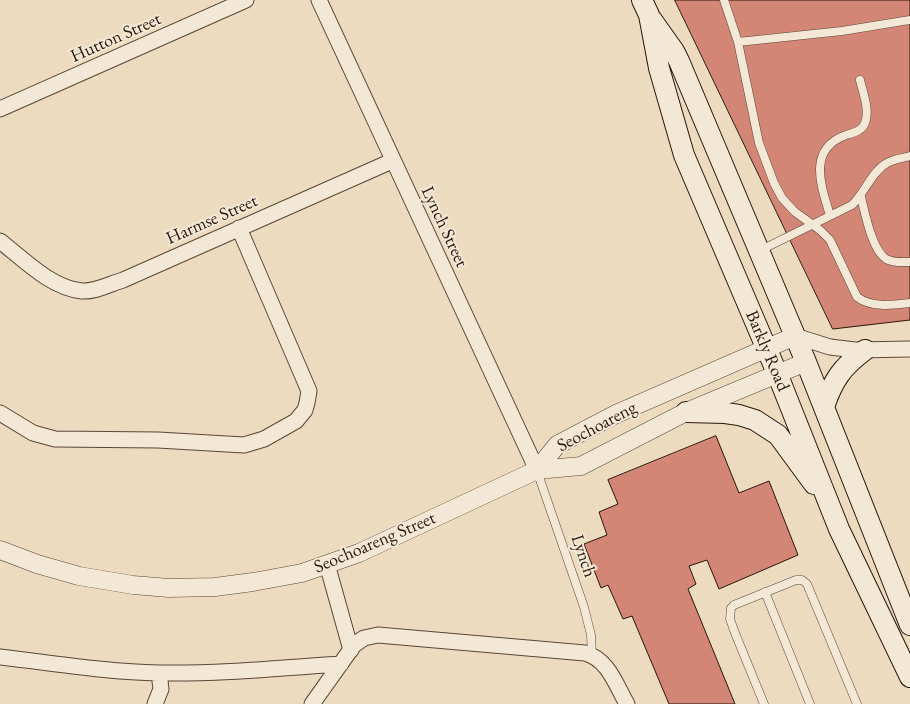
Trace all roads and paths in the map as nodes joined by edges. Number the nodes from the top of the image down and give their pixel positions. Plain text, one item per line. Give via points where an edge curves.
1 (246, 0) edge
2 (319, 0) edge
3 (724, 0) edge
4 (645, 8) edge
5 (910, 20) edge
6 (738, 42) junction
7 (860, 80) dead end
8 (0, 109) edge
9 (910, 156) edge
10 (392, 161) junction
11 (860, 197) junction
12 (830, 216) junction
13 (811, 224) junction
14 (239, 228) junction
15 (0, 241) edge
16 (759, 251) junction
17 (910, 262) edge
18 (910, 304) edge
19 (795, 336) junction
20 (766, 347) junction
21 (830, 347) junction
22 (910, 349) edge
23 (865, 350) junction
24 (806, 362) junction
25 (777, 373) junction
26 (824, 407) junction
27 (686, 412) junction
28 (0, 413) edge
29 (537, 470) junction
30 (830, 506) junction
31 (866, 513) junction
32 (839, 529) junction
33 (0, 550) edge
34 (327, 564) junction
35 (764, 592) junction
36 (910, 624) edge
37 (351, 650) junction
38 (592, 655) junction
39 (0, 657) edge
40 (341, 664) junction
41 (159, 673) junction
42 (910, 677) edge
43 (155, 704) edge
44 (312, 704) edge
45 (627, 704) edge
46 (764, 704) edge
47 (810, 704) edge
48 (857, 704) edge

1 - 8 street, Hutton Street
2 - 10 street, Lynch Street
3 - 6 lane
4 - 16 main road, Barkly Road via 679,62
4 - 20 main road, Barkly Road via 684,155
5 - 6 lane
6 - 13 lane via 766,165 782,198
7 - 12 lane via 865,123 861,129 837,138 822,153 820,178
9 - 11 lane via 882,166
10 - 14 street, Harmse Street
10 - 29 street, Lynch Street
11 - 12 lane
11 - 17 lane via 880,253 886,260
12 - 13 lane
13 - 16 lane
13 - 18 lane via 830,240 857,297 873,304
14 - 15 street, Harmse Street via 123,280 83,291 67,288 45,276
14 - 28 street via 309,391 305,410 296,421 264,439 244,445 158,440 64,440 33,433
16 - 19 main road, Barkly Road
19 - 20 street, Seochoareng
19 - 21 street
19 - 24 main road, Barkly Road
20 - 25 main road, Barkly Road
20 - 29 street, Seochoareng via 616,414 557,445
21 - 23 street
21 - 24 street
22 - 23 street
23 - 26 main road via 839,373
24 - 25 street, Seochoareng
24 - 26 main road, Barkly Road
25 - 27 street, Seochoareng
25 - 30 main road, Barkly Road
26 - 31 main road, Barkly Road
27 - 29 street, Seochoareng via 581,466
27 - 30 main road via 739,415 755,420 778,435
29 - 34 street, Seochoareng Street via 359,553
29 - 38 lane, Lynch via 584,607
30 - 32 main road, Barkly Road
31 - 32 main road
31 - 36 main road, Barkly Road
32 - 42 main road, Barkly Road
33 - 34 street, Seochoareng Street via 79,576 170,588 253,582 302,573
34 - 37 street
35 - 46 lane via 734,605 730,612 735,633
35 - 47 lane
35 - 48 lane via 796,580 807,584
37 - 38 street via 364,638 378,635 544,648
37 - 40 street
38 - 45 street via 607,668
39 - 41 street
40 - 41 street
40 - 44 street
41 - 43 street via 161,689

